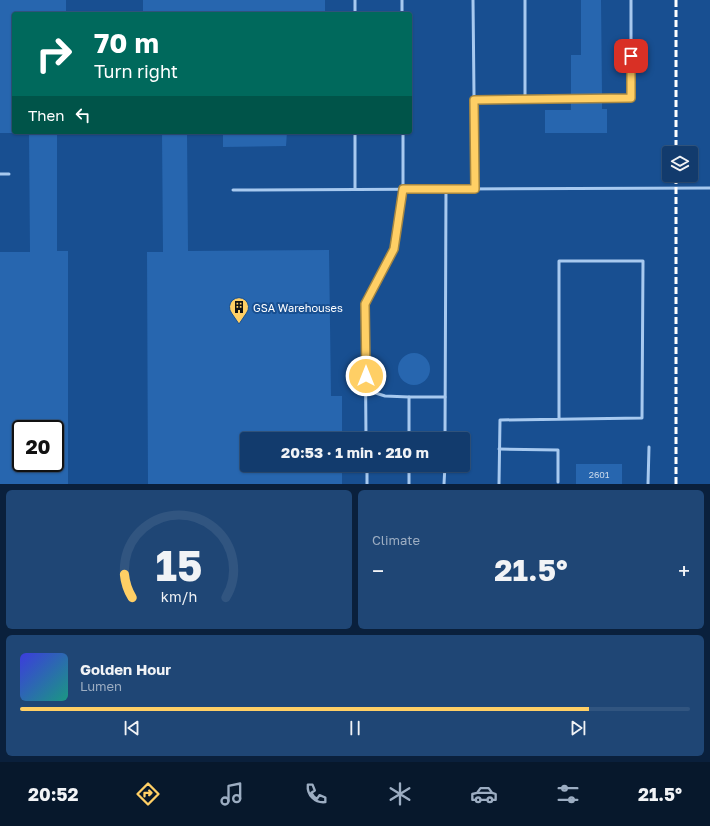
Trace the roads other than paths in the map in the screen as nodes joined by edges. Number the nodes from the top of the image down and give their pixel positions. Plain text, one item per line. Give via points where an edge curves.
1 (355, 0) edge
2 (402, 0) edge
3 (473, 0) edge
4 (525, 0) edge
5 (631, 0) edge
6 (355, 12) edge
7 (402, 12) edge
8 (525, 99) junction
9 (474, 100) junction
10 (355, 134) edge
11 (403, 134) edge
12 (0, 174) edge
13 (9, 174) dead end
14 (710, 188) edge
15 (403, 189) junction
16 (446, 189) junction
17 (475, 189) junction
18 (233, 190) dead end
19 (355, 190) junction
20 (366, 390) junction
21 (409, 397) junction
22 (445, 397) junction
23 (559, 419) junction
24 (366, 432) edge
25 (409, 432) edge
26 (445, 432) edge
27 (649, 447) dead end
28 (499, 449) junction
29 (366, 472) edge
30 (409, 472) edge
31 (445, 472) edge
32 (558, 482) dead end
33 (367, 484) edge
34 (409, 484) edge
35 (444, 484) edge
36 (499, 484) edge
37 (648, 484) edge

1 - 6 lane
2 - 7 lane
3 - 9 lane
4 - 8 lane
5 - 8 lane via 631,98
8 - 9 lane
9 - 17 lane
10 - 19 lane
11 - 15 lane
12 - 13 lane
14 - 17 lane
15 - 16 lane
15 - 19 lane
15 - 20 lane via 394,249 365,304
16 - 17 lane
16 - 22 lane
18 - 19 lane
20 - 21 lane via 385,396
20 - 24 lane
21 - 22 lane
21 - 25 lane
22 - 26 lane
23 - 23 lane via 642,418 643,261 559,261
23 - 28 lane via 500,420
27 - 37 lane
28 - 32 lane via 558,450
28 - 36 lane
29 - 33 lane
30 - 34 lane
31 - 35 lane

